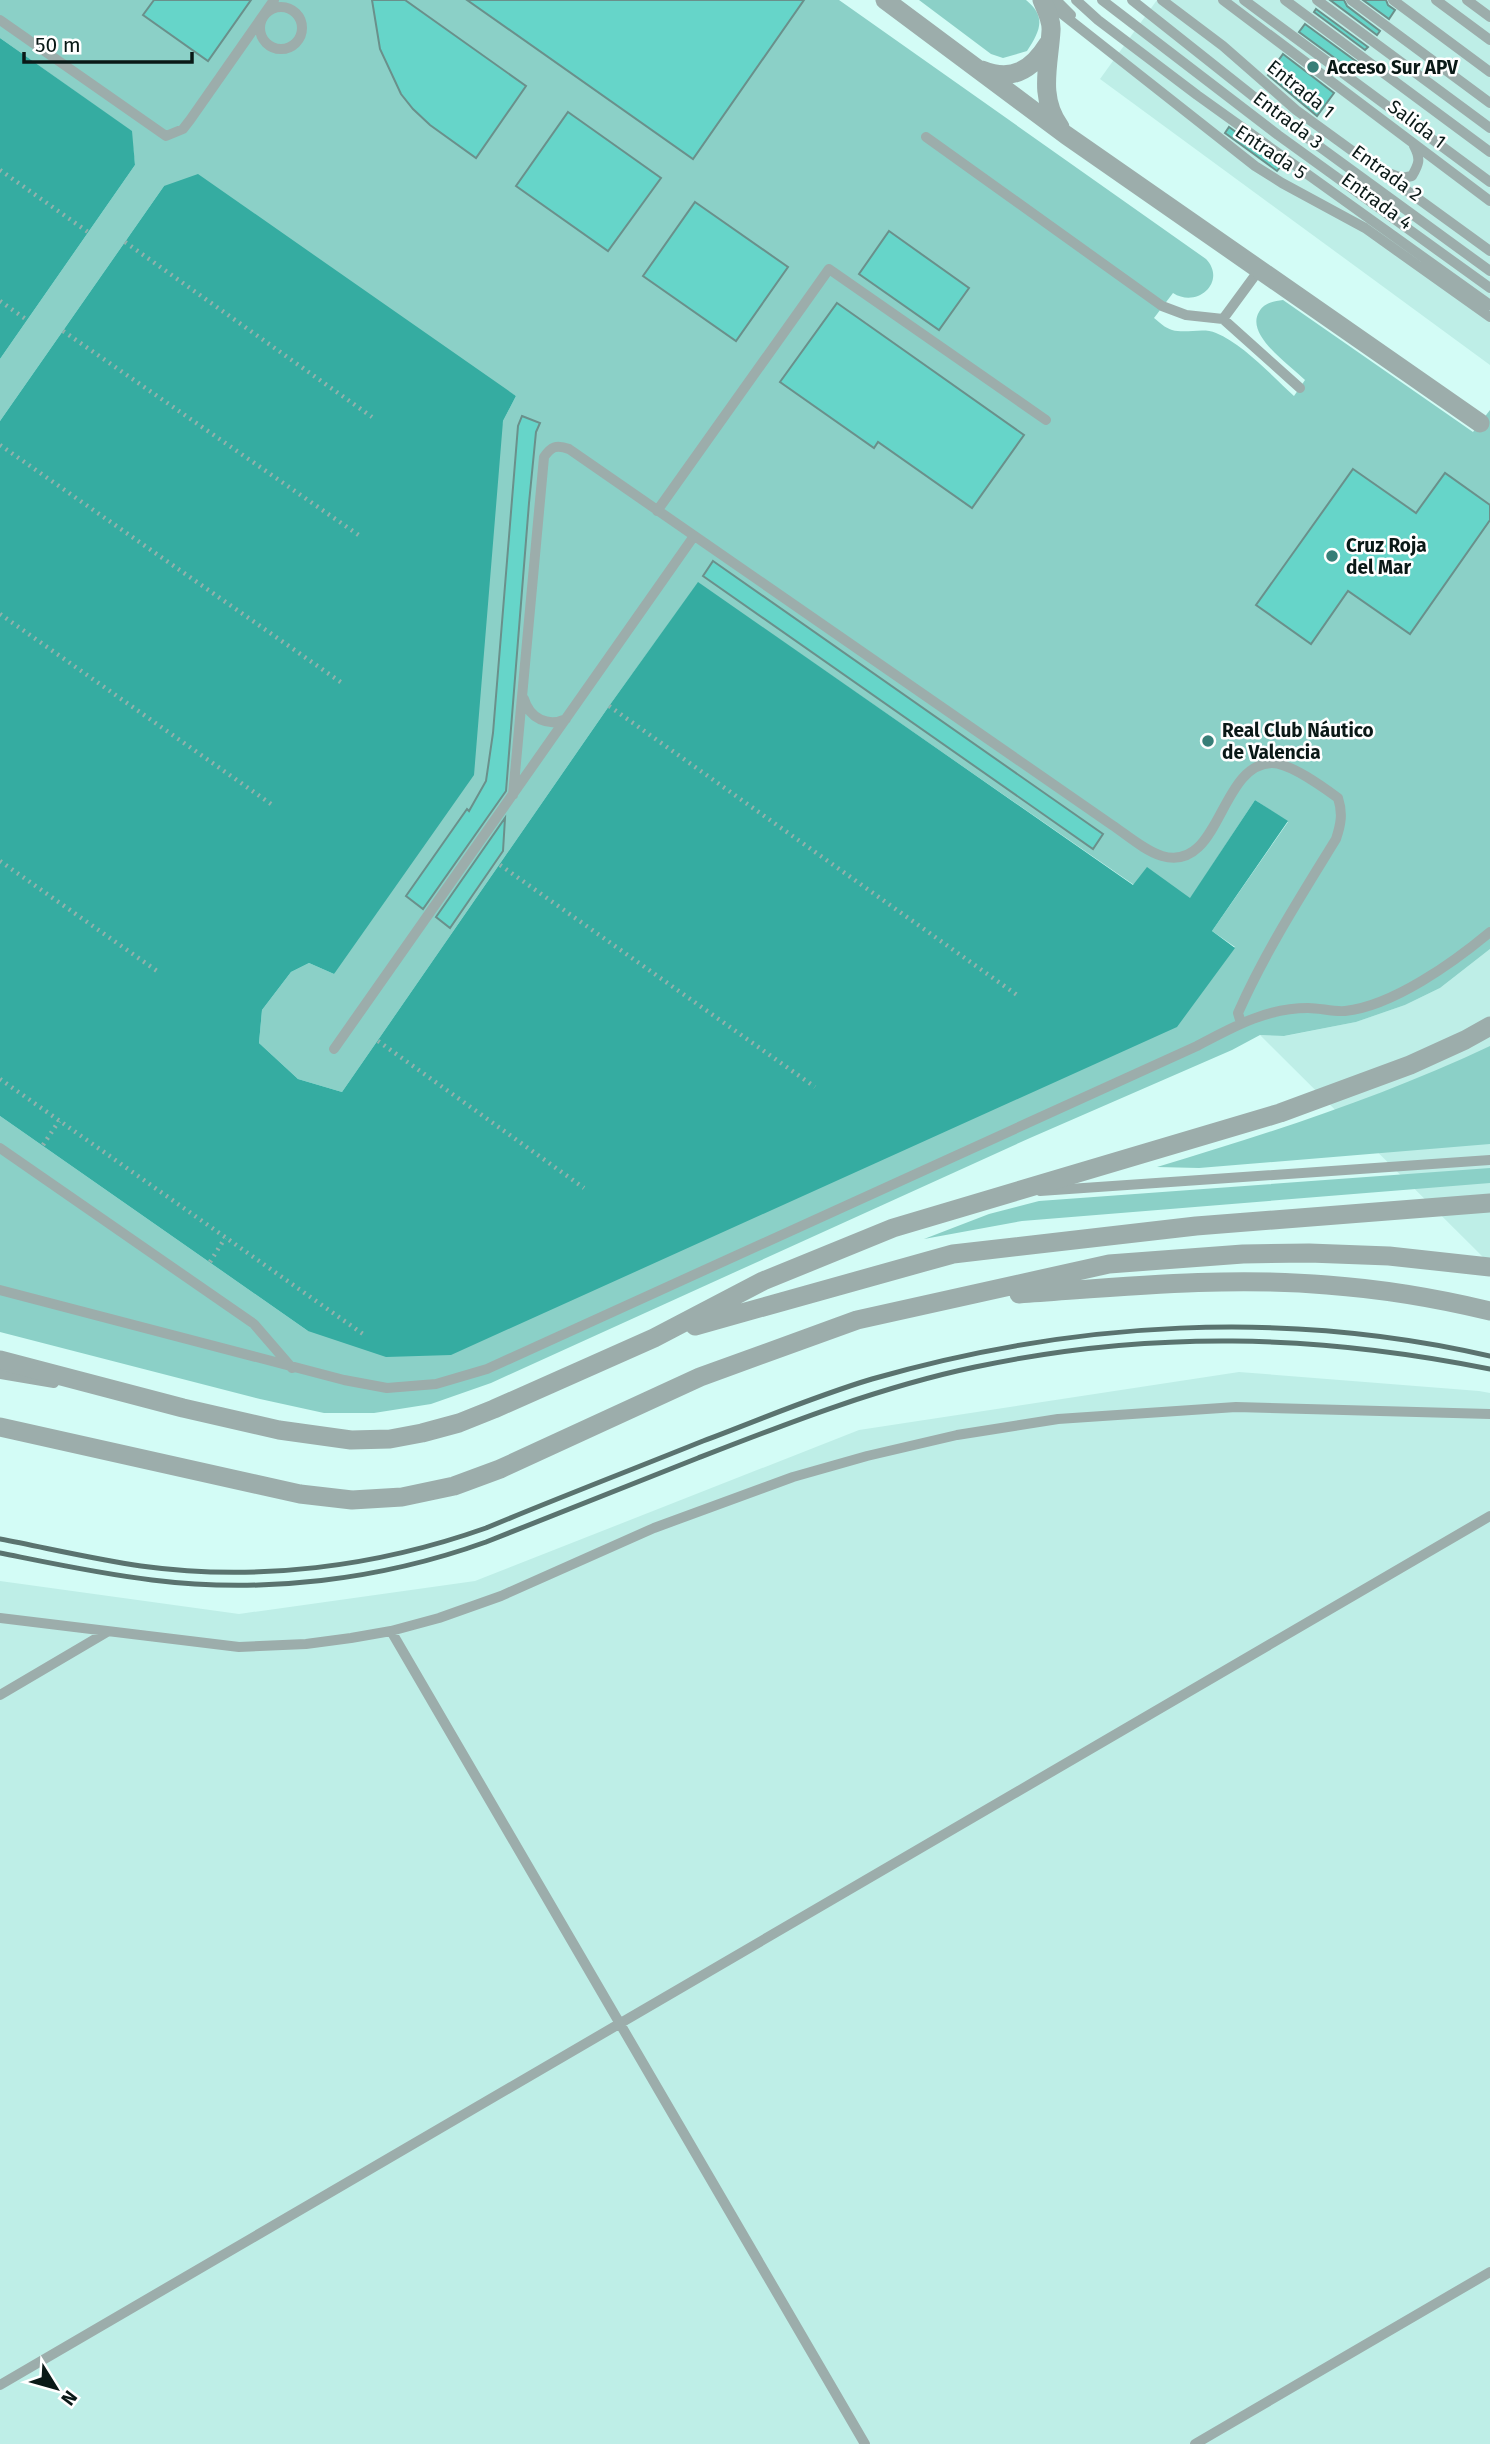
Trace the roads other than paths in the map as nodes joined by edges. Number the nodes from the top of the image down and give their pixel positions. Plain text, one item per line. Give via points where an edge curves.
1 (274, 0) edge
2 (285, 0) edge
3 (885, 0) edge
4 (1043, 0) edge
5 (1056, 0) edge
6 (1076, 0) edge
7 (1102, 0) edge
8 (1132, 0) edge
9 (1162, 0) edge
10 (1223, 0) edge
11 (1244, 0) edge
12 (1284, 0) edge
13 (1317, 0) edge
14 (1351, 0) edge
15 (1393, 0) edge
16 (1436, 0) edge
17 (1466, 0) edge
18 (295, 12) junction
19 (263, 16) junction
20 (1490, 17) edge
21 (0, 20) edge
22 (1490, 40) edge
23 (1048, 44) junction
24 (1102, 47) junction
25 (977, 68) junction
26 (1490, 72) edge
27 (1490, 103) edge
28 (1490, 128) edge
29 (1066, 135) junction
30 (926, 137) dead end
31 (1411, 142) junction
32 (1490, 152) edge
33 (1384, 172) junction
34 (1490, 182) edge
35 (1490, 201) edge
36 (1490, 251) edge
37 (1259, 270) junction
38 (1490, 271) edge
39 (1490, 288) edge
40 (1490, 305) edge
41 (1490, 317) edge
42 (1223, 319) junction
43 (1300, 388) dead end
44 (1046, 419) dead end
45 (1485, 427) edge
46 (657, 511) junction
47 (694, 536) junction
48 (522, 695) junction
49 (568, 718) junction
50 (513, 795) junction
51 (1490, 932) edge
52 (1241, 1023) junction
53 (1490, 1026) edge
54 (334, 1049) dead end
55 (0, 1148) edge
56 (1490, 1160) edge
57 (1009, 1194) junction
58 (1490, 1203) edge
59 (1490, 1267) edge
60 (0, 1290) edge
61 (951, 1299) junction
62 (1490, 1311) edge
63 (653, 1338) junction
64 (0, 1360) edge
65 (292, 1368) junction
66 (0, 1374) edge
67 (134, 1396) junction
68 (1490, 1414) edge
69 (0, 1427) edge
70 (1490, 1516) edge
71 (0, 1618) edge
72 (391, 1631) junction
73 (108, 1632) junction
74 (0, 1695) edge
75 (621, 2023) junction
76 (1490, 2272) edge
77 (0, 2385) edge
78 (865, 2444) edge
79 (1195, 2444) edge

1 - 19 lane
2 - 18 lane
3 - 25 street
4 - 23 street via 1051,31
4 - 24 lane, Entrada 5
5 - 24 lane
6 - 40 lane, Entrada 4 via 1196,95
7 - 39 lane, Entrada 3 via 1278,135
8 - 38 lane, Entrada 2 via 1287,122
9 - 33 lane, Entrada 1 via 1296,110
10 - 31 lane, Salida 1
11 - 34 lane
12 - 32 lane
13 - 28 lane
14 - 27 lane
15 - 26 lane
16 - 22 lane
17 - 20 lane
18 - 19 lane via 275,8
18 - 19 lane via 302,31 295,44 284,49 263,40
19 - 21 lane via 190,121 166,136
23 - 25 street via 1039,59 1016,73 992,74
23 - 29 street via 1048,104
24 - 41 lane, Entrada 5 via 1255,166 1365,228
25 - 29 street
29 - 37 street
30 - 42 lane via 1162,306 1186,315
31 - 33 lane via 1420,156 1412,176
31 - 35 lane, Salida 1
33 - 36 lane, Entrada 1
37 - 42 lane
37 - 45 street
42 - 43 lane
44 - 46 lane via 829,269
46 - 47 lane
46 - 48 lane via 569,449 550,448 544,457
47 - 49 lane
47 - 52 lane via 1160,856 1189,854 1204,842 1241,778 1256,767 1285,765 1338,798 1342,810 1336,839 1244,999 1238,1013
48 - 49 lane via 526,709 544,722
48 - 50 lane
49 - 50 lane
50 - 54 lane
51 - 52 lane via 1415,985 1371,1004 1345,1011 1273,1012
52 - 65 lane via 487,1369 436,1384 387,1388
53 - 57 street via 1341,1092
55 - 65 lane via 254,1324
56 - 57 lane
57 - 63 street via 893,1228 828,1253
58 - 63 street via 1196,1226 953,1254
59 - 61 street via 1389,1256 1243,1254 1109,1264
60 - 65 lane
61 - 62 street via 1260,1282 1380,1290
61 - 69 street via 857,1320 772,1349 500,1469 454,1486 402,1497 352,1500 300,1494
63 - 67 street via 459,1423 390,1439 314,1436
64 - 67 street
66 - 67 lane
68 - 72 lane via 1236,1408 1058,1419 957,1435 830,1466 712,1505 501,1596
70 - 75 lane
71 - 73 lane
72 - 73 lane via 306,1644 239,1647
72 - 75 lane
73 - 74 lane
75 - 77 lane
75 - 78 lane
76 - 79 lane

